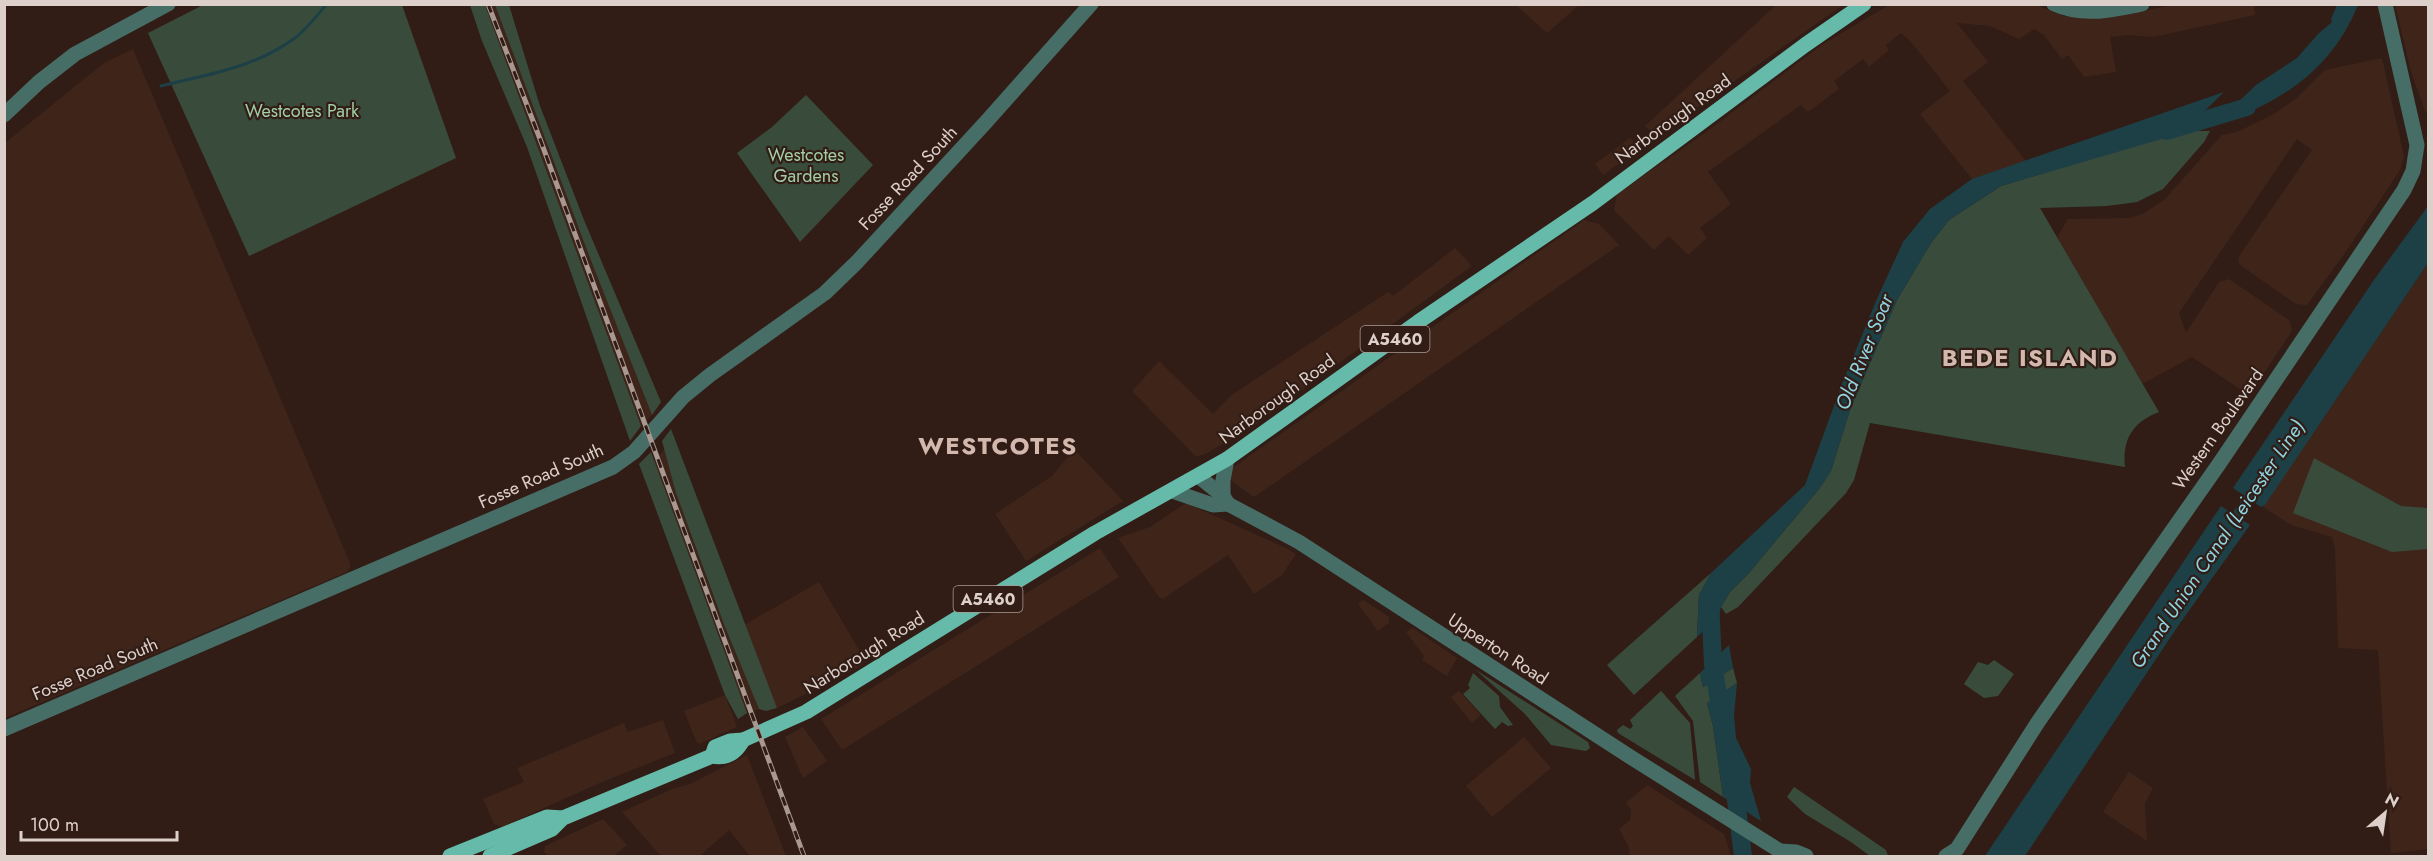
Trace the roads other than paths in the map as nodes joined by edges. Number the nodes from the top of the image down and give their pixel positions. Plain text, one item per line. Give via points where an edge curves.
1 (168, 4) edge
2 (1091, 4) edge
3 (1864, 4) edge
4 (2054, 4) edge
5 (2142, 4) edge
6 (2385, 4) edge
7 (4, 115) edge
8 (1227, 459) junction
9 (1198, 476) junction
10 (1172, 491) junction
11 (1226, 500) junction
12 (4, 729) edge
13 (562, 818) junction
14 (1782, 854) edge
15 (1954, 854) edge
16 (450, 856) edge
17 (490, 856) edge
18 (1806, 856) edge

1 - 7 street via 75,54
2 - 12 street, Fosse Road South via 849,270 825,293 683,397 634,452 613,467
3 - 8 main road, Narborough Road / A5460 via 1593,203
4 - 5 street via 2092,12
6 - 15 street, Western Boulevard via 2417,145 2413,171 2404,190 2044,714
8 - 9 main road, Narborough Road / A5460
8 - 11 street via 1222,480
9 - 10 main road, Narborough Road / A5460
9 - 11 street, Upperton Road
10 - 11 street via 1213,505
10 - 13 main road, Narborough Road / A5460 via 1095,533 806,712 743,740 715,747 712,756
11 - 14 street, Upperton Road via 1299,542
13 - 16 main road, Narborough Road / A5460 via 547,817
13 - 17 main road, Narborough Road / A5460 via 552,829
14 - 18 street, Upperton Road via 1796,852

